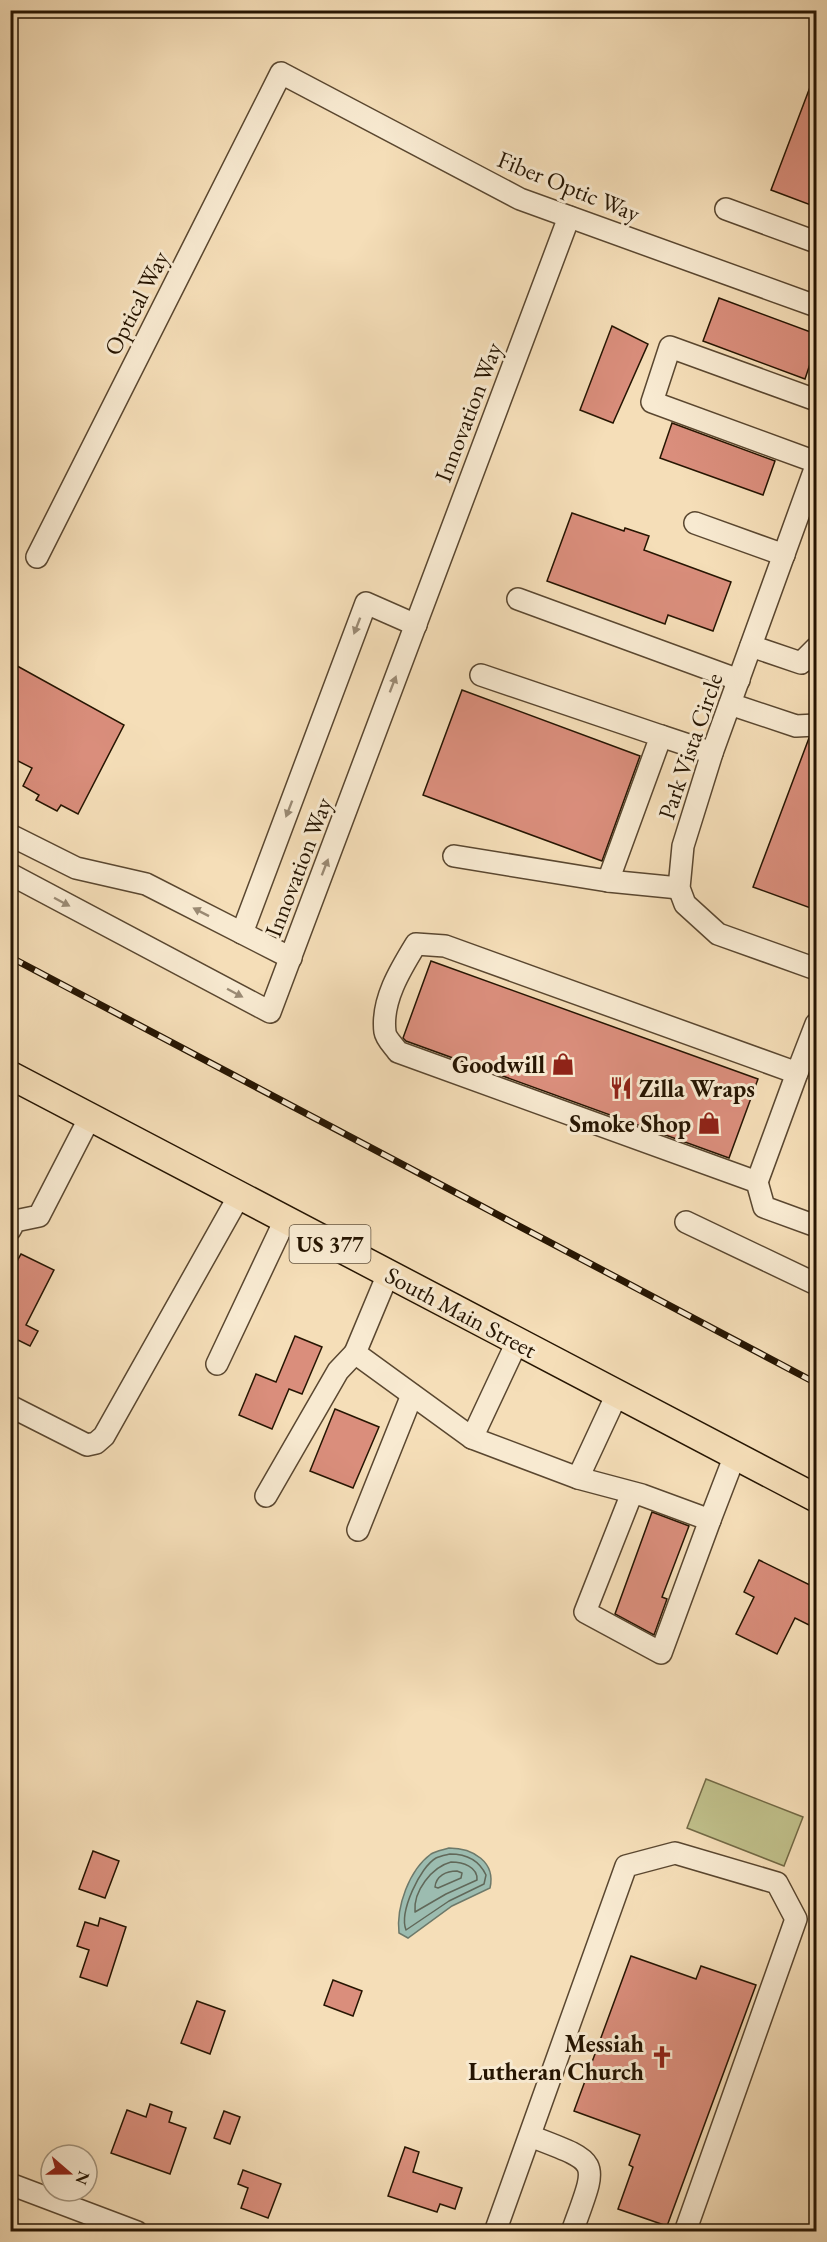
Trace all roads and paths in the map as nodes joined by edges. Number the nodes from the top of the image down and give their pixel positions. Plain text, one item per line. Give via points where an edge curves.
1 (281, 73) joint
2 (726, 209) dead end
3 (569, 217) junction
4 (816, 242) edge
5 (816, 306) edge
6 (816, 400) edge
7 (816, 462) edge
8 (814, 479) edge
9 (695, 523) dead end
10 (784, 555) junction
11 (37, 557) dead end
12 (518, 598) dead end
13 (416, 625) junction
14 (751, 646) junction
15 (816, 648) edge
16 (481, 675) dead end
17 (739, 680) junction
18 (730, 704) junction
19 (816, 725) edge
20 (661, 736) junction
21 (712, 753) junction
22 (10, 835) edge
23 (454, 856) dead end
24 (10, 874) edge
25 (608, 881) junction
26 (679, 888) junction
27 (242, 933) junction
28 (291, 958) junction
29 (816, 969) edge
30 (816, 1024) edge
31 (797, 1073) junction
32 (10, 1075) edge
33 (90, 1117) junction
34 (757, 1182) junction
35 (240, 1196) junction
36 (285, 1220) junction
37 (686, 1222) dead end
38 (816, 1226) edge
39 (10, 1230) edge
40 (388, 1274) junction
41 (816, 1284) edge
42 (517, 1342) junction
43 (355, 1353) junction
44 (217, 1364) dead end
45 (617, 1394) junction
46 (412, 1395) junction
47 (10, 1406) edge
48 (472, 1438) junction
49 (735, 1455) junction
50 (578, 1478) junction
51 (632, 1493) junction
52 (266, 1496) dead end
53 (816, 1498) edge
54 (710, 1520) junction
55 (358, 1530) dead end
56 (530, 2136) junction
57 (10, 2184) edge
58 (502, 2230) edge
59 (137, 2232) edge
60 (572, 2232) edge
61 (685, 2232) edge

1 - 3 street, Fiber Optic Way via 520,199
1 - 11 street, Optical Way
2 - 4 street
3 - 5 street, Fiber Optic Way
3 - 13 street, Innovation Way
6 - 7 street via 670,347 652,402
8 - 10 street, Park Vista Circle
9 - 10 street
10 - 14 street, Park Vista Circle
12 - 17 street
13 -> 27 street, Innovation Way via 366,603
28 -> 13 street, Innovation Way
14 - 15 street via 801,663
14 - 17 street, Park Vista Circle
16 - 20 street
17 - 18 street, Park Vista Circle
18 - 19 street via 796,726
18 - 21 street, Park Vista Circle
20 - 21 street
20 - 25 street
21 - 26 street, Park Vista Circle via 683,846
27 -> 22 street, Innovation Way via 146,884 76,868
23 - 25 street
24 -> 28 street, Innovation Way via 270,1012
25 - 26 street
26 - 29 street via 685,904 718,934
27 - 28 street, Innovation Way
30 - 31 street
31 - 34 street
31 - 34 street via 445,946 416,944 400,970 387,1004 385,1034 398,1052
32 - 33 main road, South Main Street / US 377
33 - 35 main road, South Main Street / US 377
33 - 39 street via 39,1216 15,1221
34 - 38 street via 764,1207
35 - 36 main road, South Main Street / US 377
35 - 47 street via 104,1436 87,1445
36 - 40 main road, South Main Street / US 377
36 - 44 street
37 - 41 street
40 - 42 main road, South Main Street / US 377
40 - 43 street
42 - 45 main road, South Main Street / US 377
42 - 48 street
43 - 46 street
43 - 52 street via 338,1371
45 - 49 main road, South Main Street / US 377
45 - 50 street
46 - 48 street
46 - 55 street
48 - 50 street
49 - 53 main road, South Main Street / US 377
49 - 54 street
50 - 51 street
51 - 54 street
51 - 54 street via 585,1612 661,1653
56 - 58 street
56 - 60 street via 579,2154 589,2164 591,2179
56 - 61 street via 626,1866 675,1853 777,1883 796,1919
57 - 59 street

